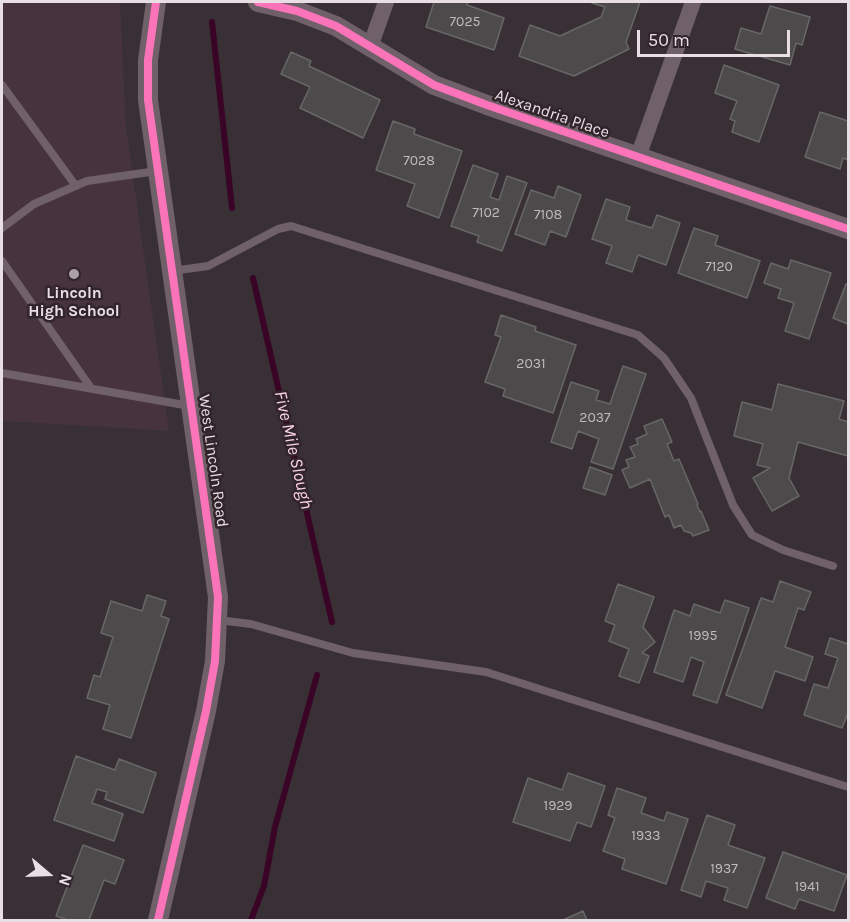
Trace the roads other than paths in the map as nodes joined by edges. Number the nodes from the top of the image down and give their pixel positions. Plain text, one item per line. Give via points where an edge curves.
1 (156, 2) edge
2 (258, 2) edge
3 (386, 2) edge
4 (693, 2) edge
5 (370, 47) junction
6 (2, 85) edge
7 (638, 158) junction
8 (157, 171) junction
9 (76, 186) junction
10 (2, 228) edge
11 (849, 229) edge
12 (2, 261) edge
13 (171, 271) junction
14 (2, 373) edge
15 (91, 388) junction
16 (191, 406) junction
17 (834, 566) dead end
18 (218, 620) junction
19 (849, 787) edge
20 (158, 921) edge

1 - 8 street, West Lincoln Road via 148,60 148,100
2 - 5 street, Alexandria Place via 317,18
3 - 5 street
4 - 7 street
5 - 7 street, Alexandria Place via 434,85
6 - 9 lane
7 - 11 street, Alexandria Place
8 - 9 lane
8 - 13 street, West Lincoln Road
9 - 10 lane via 34,204
12 - 15 lane
13 - 16 street, West Lincoln Road
13 - 17 lane via 208,266 291,226 638,335 664,358 691,398 733,505 752,535 783,550
14 - 15 lane
15 - 16 lane
16 - 18 street, West Lincoln Road
18 - 19 lane via 251,624 353,653 486,672
18 - 20 street, West Lincoln Road via 206,711

